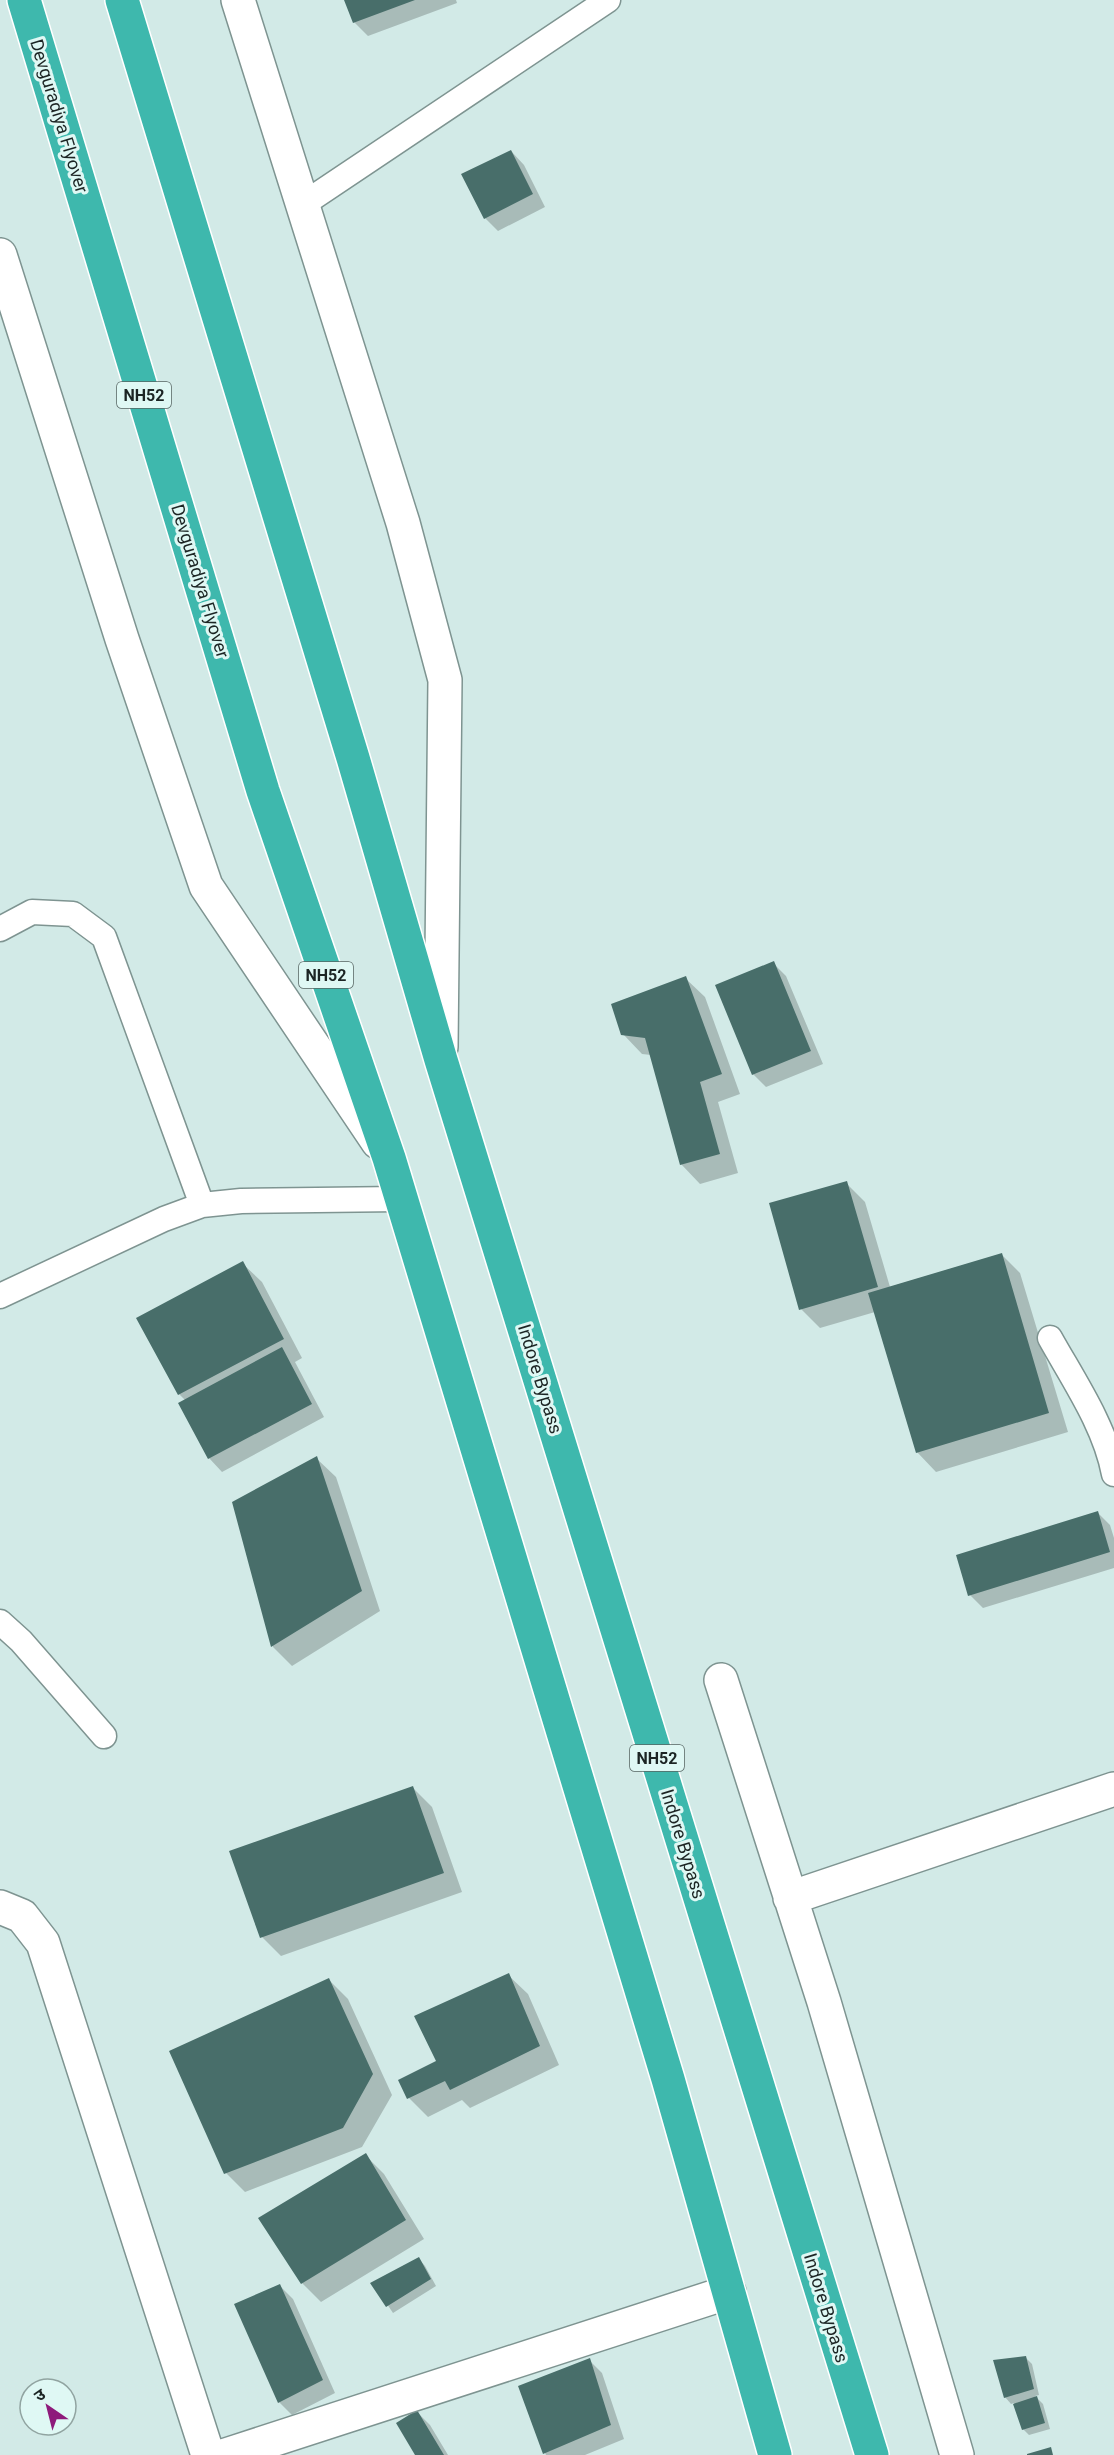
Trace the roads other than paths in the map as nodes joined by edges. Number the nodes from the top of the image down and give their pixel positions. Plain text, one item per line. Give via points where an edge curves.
1 (24, 0) edge
2 (122, 0) edge
3 (238, 0) edge
4 (608, 0) edge
5 (302, 205) junction
6 (0, 255) edge
7 (0, 929) edge
8 (441, 1060) junction
9 (389, 1158) junction
10 (400, 1199) junction
11 (201, 1205) junction
12 (1, 1291) edge
13 (1050, 1338) dead end
14 (1107, 1427) edge
15 (1114, 1474) edge
16 (0, 1622) edge
17 (720, 1680) dead end
18 (104, 1736) dead end
19 (1114, 1789) edge
20 (790, 1898) junction
21 (0, 1907) edge
22 (729, 2292) junction
23 (208, 2455) edge
24 (226, 2455) edge
25 (775, 2455) edge
26 (872, 2455) edge
27 (957, 2455) edge

1 - 9 highway, Devguradiya Flyover / NH52 via 263,791
2 - 8 highway, NH52
3 - 5 street
4 - 5 lane
5 - 8 street via 403,523 445,680
6 - 9 street via 122,639 206,886
7 - 11 lane via 32,912 73,914 104,937
8 - 26 highway, Indore Bypass / NH52
9 - 10 highway, NH52
10 - 11 lane
10 - 22 highway, NH52 via 665,2068
11 - 12 lane
13 - 14 lane
14 - 15 lane
16 - 18 lane
17 - 20 street
19 - 20 street
20 - 27 street
21 - 23 street via 22,1916 43,1944
22 - 24 street
22 - 25 highway, NH52

